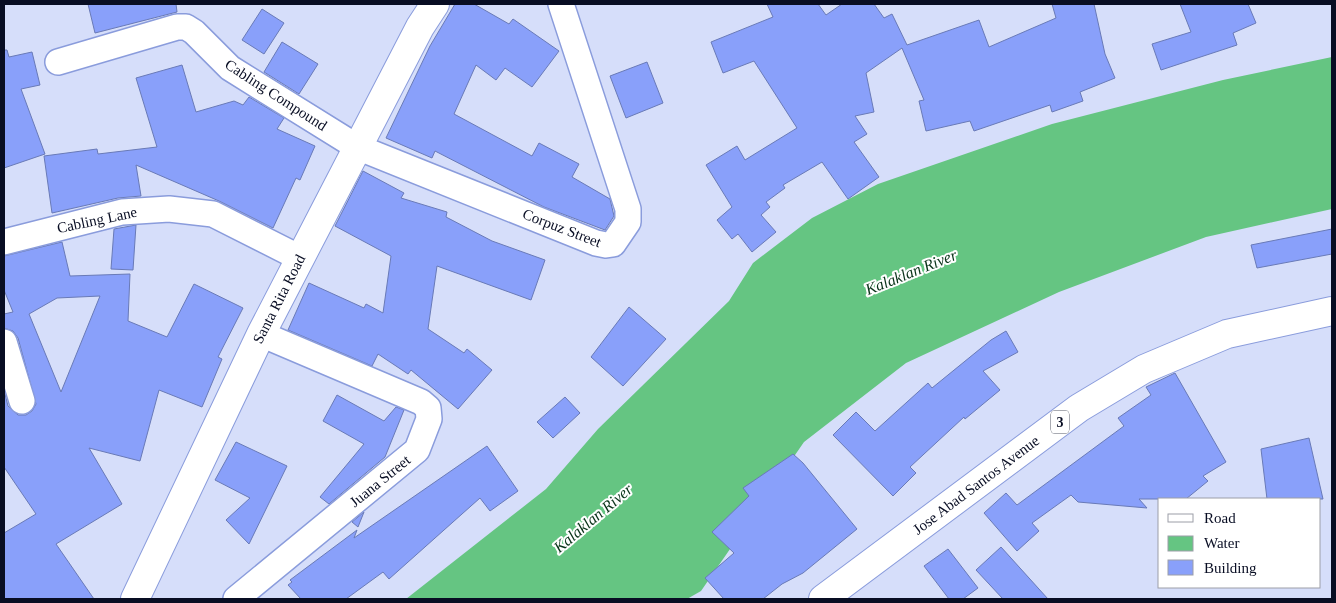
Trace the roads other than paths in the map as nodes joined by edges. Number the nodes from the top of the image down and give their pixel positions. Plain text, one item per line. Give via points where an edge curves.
1 (435, 4) edge
2 (561, 4) edge
3 (58, 62) dead end
4 (357, 147) junction
5 (4, 242) edge
6 (300, 258) junction
7 (1332, 311) edge
8 (261, 334) junction
9 (4, 342) edge
10 (22, 401) dead end
11 (135, 599) edge
12 (236, 599) edge
13 (823, 599) edge

1 - 4 main road, Santa Rita Road
2 - 4 street, Corpuz Street via 625,194 628,222 613,244 596,243
3 - 4 street, Cabling Compound via 178,27 186,28 230,68
4 - 6 main road, Santa Rita Road
5 - 6 street, Cabling Lane via 122,212 169,209 213,214
6 - 8 main road, Santa Rita Road
7 - 13 main road, Jose Abad Santos Avenue / 3 via 1227,334 1144,369 1079,408
8 - 11 main road, Santa Rita Road
8 - 12 street, Juana Street via 421,402 428,408 429,418 418,450
9 - 10 street

